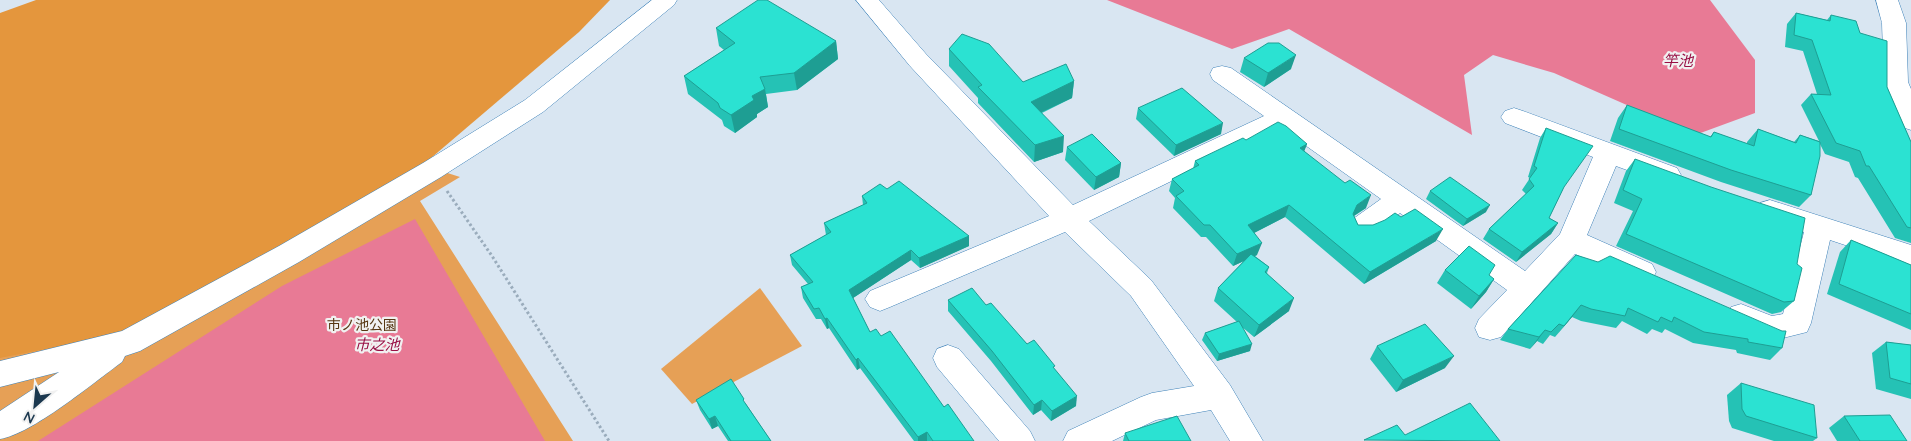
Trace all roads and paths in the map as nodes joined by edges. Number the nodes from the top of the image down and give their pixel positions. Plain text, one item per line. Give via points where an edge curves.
1 (666, 0) edge
2 (867, 0) edge
3 (1887, 0) edge
4 (1222, 74) dead end
5 (1283, 117) junction
6 (1514, 117) dead end
7 (1911, 120) edge
8 (1608, 153) junction
9 (432, 170) junction
10 (1692, 184) edge
11 (1400, 199) junction
12 (1747, 202) edge
13 (1069, 219) junction
14 (1819, 226) junction
15 (1362, 227) edge
16 (1571, 240) junction
17 (1911, 256) edge
18 (1662, 280) edge
19 (1527, 288) junction
20 (880, 299) dead end
21 (1717, 305) edge
22 (1490, 328) dead end
23 (129, 342) junction
24 (949, 357) dead end
25 (0, 374) edge
26 (1219, 395) junction
27 (0, 425) edge
28 (609, 441) edge
29 (1018, 441) edge
30 (1079, 441) edge
31 (1247, 441) edge

1 - 9 street via 534,106
2 - 13 street via 918,60
3 - 7 street via 1894,22 1896,82
4 - 5 street
5 - 11 street
5 - 13 street
6 - 8 street
8 - 10 street
8 - 16 street
9 - 23 street
9 - 28 path via 492,256
11 - 15 street
11 - 19 street
12 - 14 street
13 - 20 street
13 - 26 street via 1141,288
14 - 17 street
14 - 21 street via 1796,323 1771,329
16 - 18 street
16 - 19 street
19 - 22 street
23 - 25 street
23 - 27 street via 43,401
24 - 29 street
26 - 30 street via 1152,407
26 - 31 street

